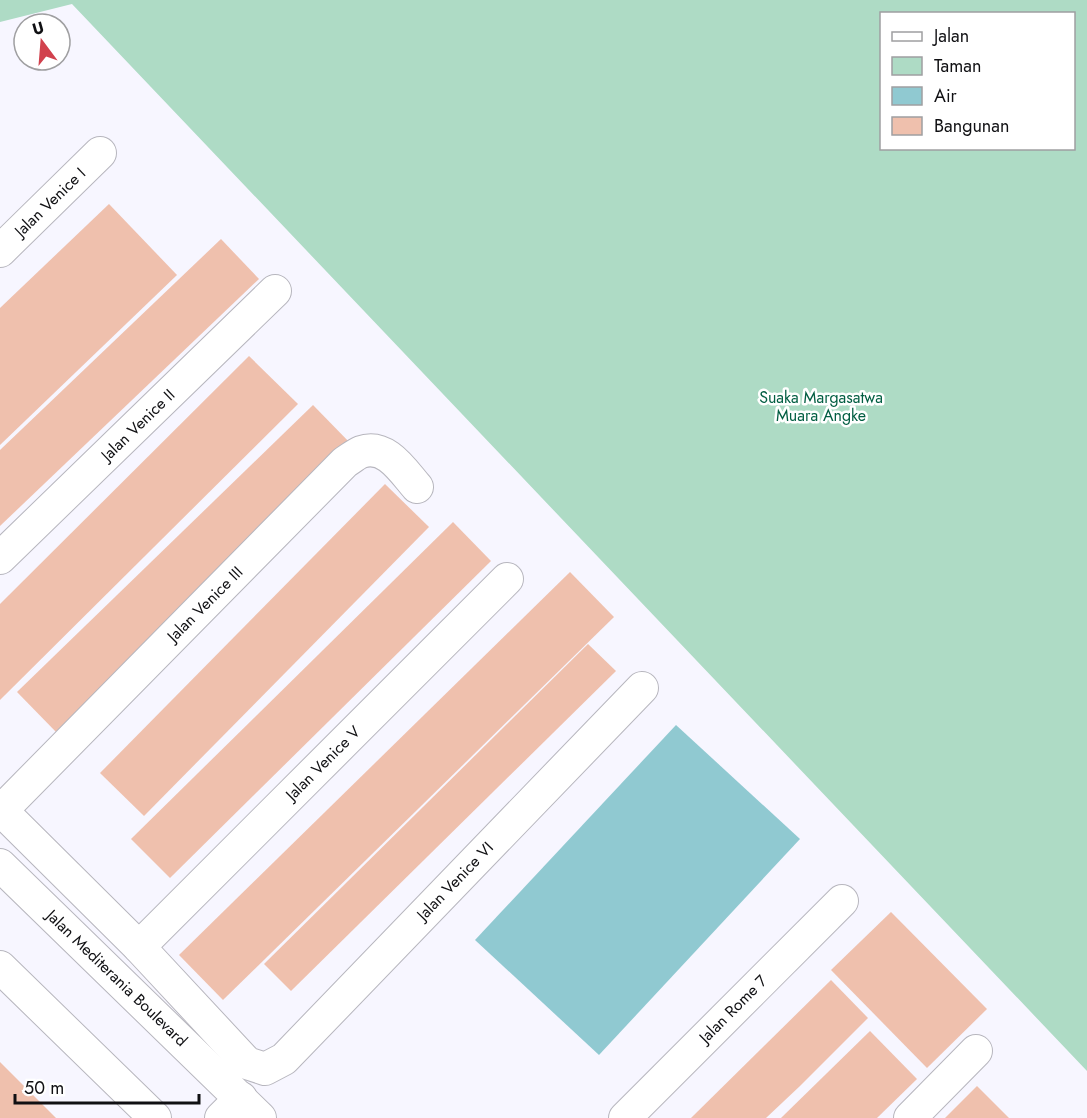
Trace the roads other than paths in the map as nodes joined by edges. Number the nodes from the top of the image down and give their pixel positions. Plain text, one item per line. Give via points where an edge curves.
1 (100, 153) dead end
2 (0, 251) edge
3 (275, 291) dead end
4 (417, 488) dead end
5 (0, 558) edge
6 (507, 579) dead end
7 (642, 688) dead end
8 (1, 810) edge
9 (0, 865) edge
10 (842, 901) dead end
11 (139, 947) junction
12 (0, 967) edge
13 (976, 1051) dead end
14 (241, 1111) edge
15 (155, 1118) edge
16 (625, 1118) edge
17 (909, 1118) edge

1 - 2 street, Jalan Venice I
3 - 5 street, Jalan Venice II
4 - 8 street, Jalan Venice III via 391,457 376,450 362,452 345,462
6 - 11 street, Jalan Venice V
7 - 11 street, Jalan Venice VI via 284,1059 265,1069 247,1063
8 - 11 street
9 - 14 street, Jalan Mediterania Boulevard
10 - 16 street, Jalan Rome 7
12 - 15 street
13 - 17 street

